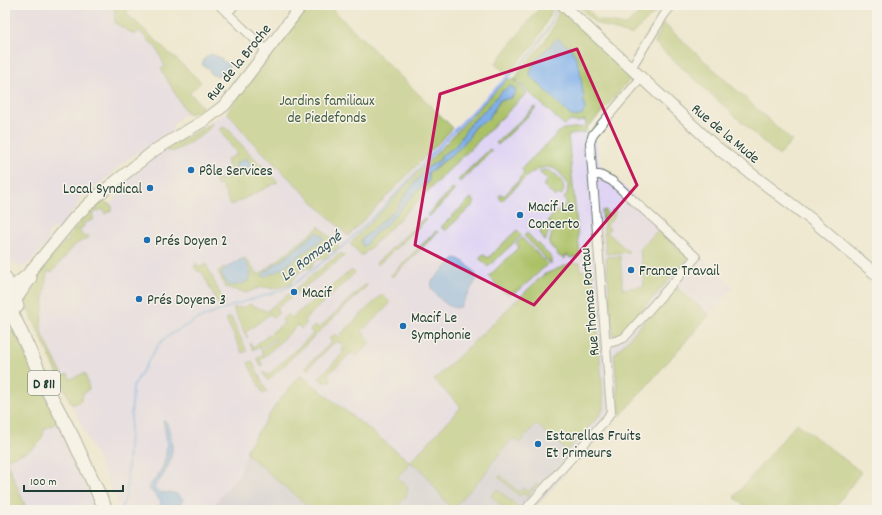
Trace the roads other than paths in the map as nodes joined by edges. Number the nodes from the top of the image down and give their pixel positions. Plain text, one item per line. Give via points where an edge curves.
1 (219, 5) edge
2 (236, 5) edge
3 (302, 5) edge
4 (563, 5) edge
5 (672, 5) edge
6 (228, 13) junction
7 (268, 51) junction
8 (631, 68) junction
9 (641, 78) junction
10 (593, 175) junction
11 (877, 276) edge
12 (7, 300) edge
13 (607, 343) junction
14 (72, 436) junction
15 (106, 510) edge
16 (526, 510) edge

1 - 6 street
2 - 6 street
3 - 7 street, Rue de la Broche
4 - 8 street, Rue de la Mude
5 - 8 street
6 - 7 street
7 - 12 street, Rue de la Broche via 233,96 217,112 148,155 89,203
8 - 9 street, Rue de la Mude
9 - 10 street, Rue Thomas Portau via 592,136 590,143
9 - 11 street, Rue de la Mude via 716,147 817,224
10 - 13 street, Rue Thomas Portau
10 - 13 street via 600,175 612,181 696,257 626,335 616,342
12 - 14 main road, D 811 via 55,389
12 - 14 main road, D 811 via 15,323 20,328 48,391
13 - 16 street, Rue Thomas Portau via 612,404 610,414
14 - 15 main road, D 811

